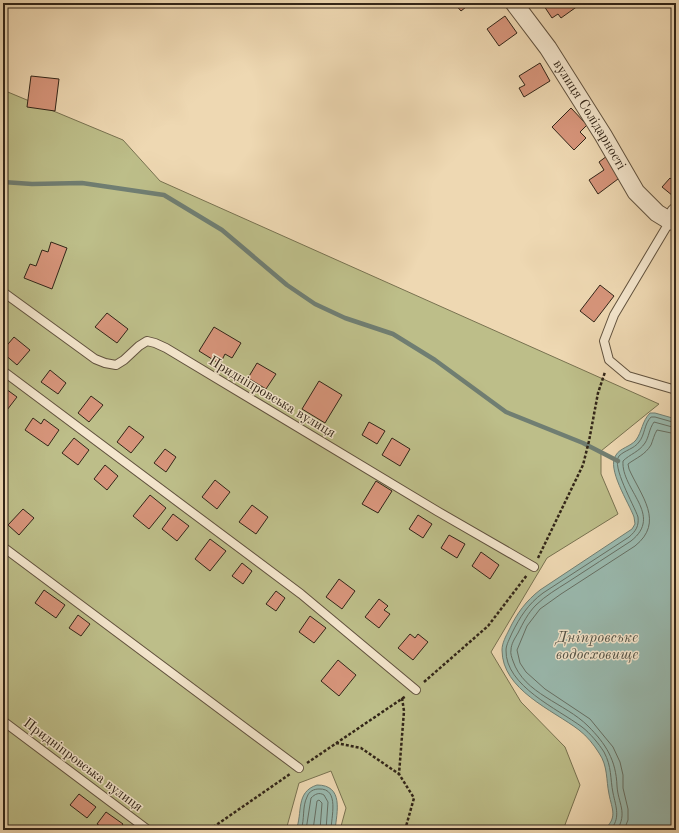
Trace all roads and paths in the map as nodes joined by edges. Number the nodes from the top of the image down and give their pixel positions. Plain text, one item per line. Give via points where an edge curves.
1 (514, 3) edge
2 (673, 217) edge
3 (3, 292) edge
4 (609, 360) junction
5 (3, 371) edge
6 (676, 390) edge
7 (3, 547) edge
8 (534, 566) junction
9 (416, 690) junction
10 (402, 698) junction
11 (3, 721) edge
12 (336, 743) junction
13 (299, 768) junction
14 (399, 774) junction
15 (148, 830) edge
16 (209, 830) edge
17 (405, 830) edge

1 - 2 street, вулиця Солідарності via 548,48 636,192 657,213
2 - 4 lane via 614,315 604,341
3 - 8 lane, Придніпровська вулиця via 95,359 105,363 116,365 146,341 155,343
4 - 6 lane via 628,376
4 - 8 path via 598,393 583,465
5 - 9 lane via 301,594
7 - 13 lane
8 - 9 path via 488,626
9 - 10 path
10 - 12 path
10 - 14 path via 404,711
11 - 15 lane, Придніпровська вулиця
12 - 13 path
12 - 14 path via 361,748
13 - 16 path
14 - 17 path via 414,798

